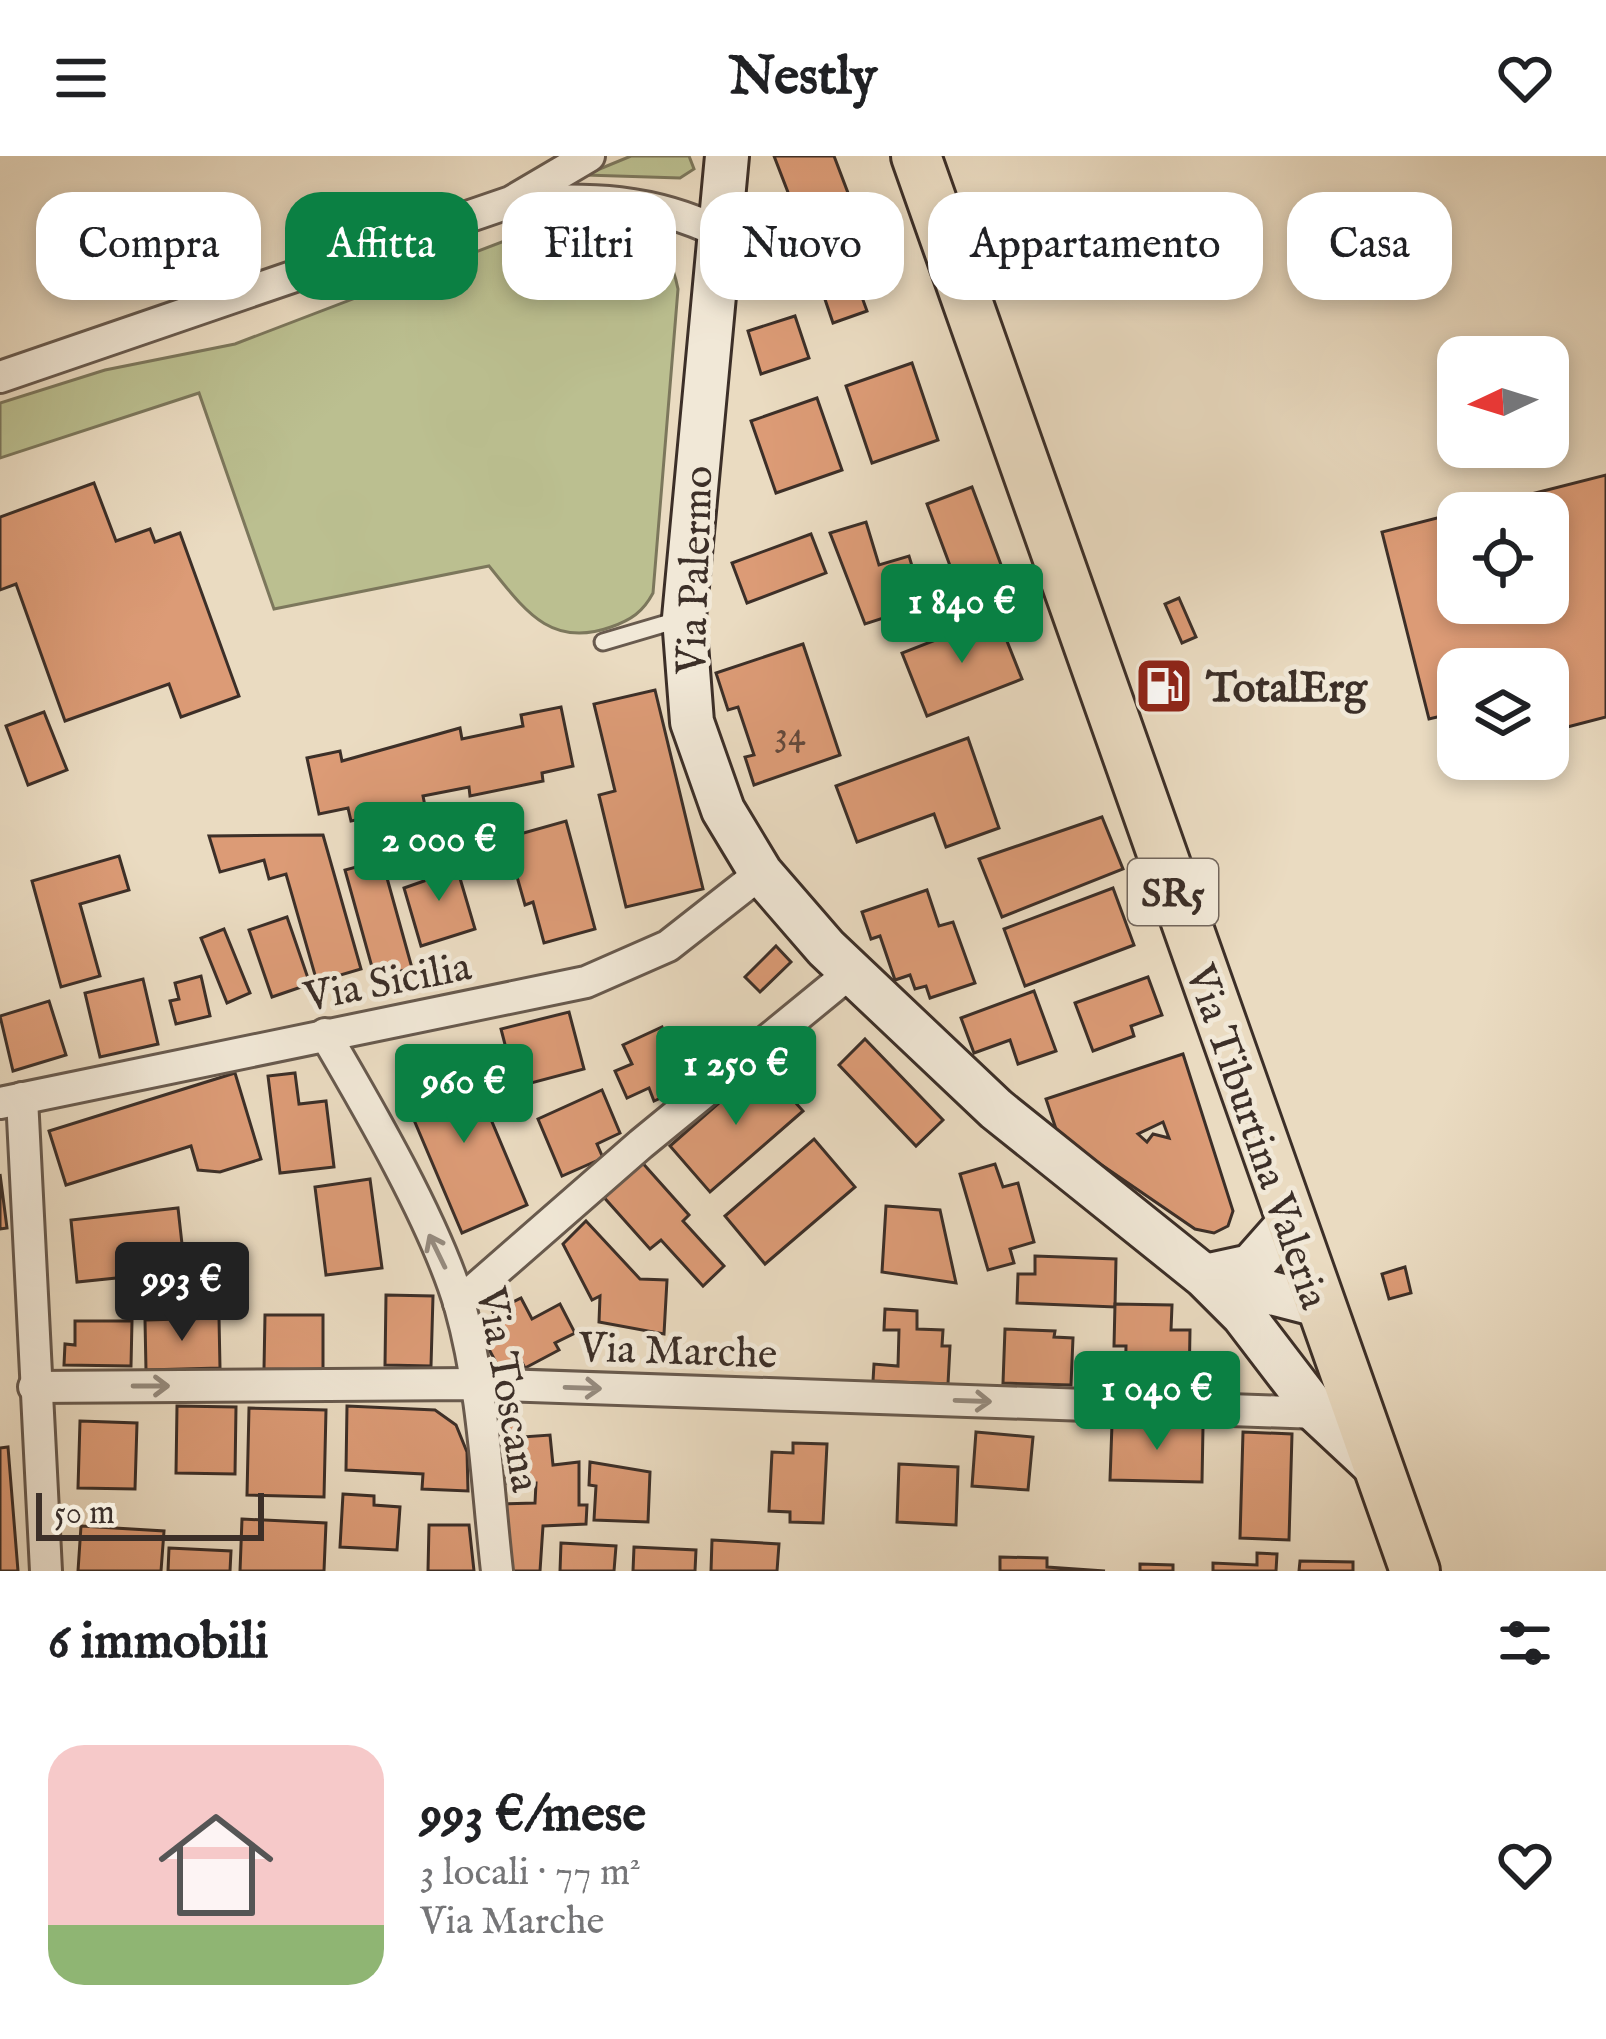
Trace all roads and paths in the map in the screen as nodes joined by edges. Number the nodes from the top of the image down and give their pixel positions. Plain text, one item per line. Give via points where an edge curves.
1 (590, 156) edge
2 (916, 156) edge
3 (721, 160) edge
4 (528, 192) edge
5 (720, 192) edge
6 (502, 205) edge
7 (713, 300) edge
8 (0, 376) edge
9 (684, 618) junction
10 (603, 642) dead end
11 (761, 873) junction
12 (851, 972) junction
13 (325, 1034) junction
14 (11, 1101) edge
15 (1289, 1223) junction
16 (1204, 1276) junction
17 (459, 1303) junction
18 (1318, 1304) junction
19 (1243, 1315) junction
20 (475, 1384) junction
21 (34, 1387) junction
22 (1318, 1413) junction
23 (1378, 1468) junction
24 (46, 1571) edge
25 (496, 1571) edge
26 (1415, 1571) edge

1 - 4 street
2 - 15 main road, Via Tiburtina Valeria / SR5
3 - 5 street, Via Palermo
6 - 8 street
7 - 9 street, Via Palermo
9 - 10 lane
9 - 11 street, Via Palermo via 696,739 723,810
11 - 12 street, Via Palermo
11 - 13 street, Via Sicilia via 668,946 602,977
12 - 16 street, Via Palermo via 996,1108
12 - 17 street
13 - 14 street, Via Sicilia
17 -> 13 street, Via Toscana
14 - 21 street
15 - 16 street via 1250,1266
15 - 18 main road, Via Tiburtina Valeria / SR5
16 - 18 street, Via Palermo
16 - 19 street, Via Palermo
17 - 20 street, Via Toscana
18 - 19 street via 1277,1321
18 - 23 main road, Via Tiburtina Valeria / SR5
19 - 22 street, Via Palermo
21 -> 20 street, Via Marche
20 -> 22 street, Via Marche
20 - 25 street, Via Toscana
21 - 24 street
22 - 23 street, Via Palermo
23 - 26 main road, Via Tiburtina Valeria / SR5

